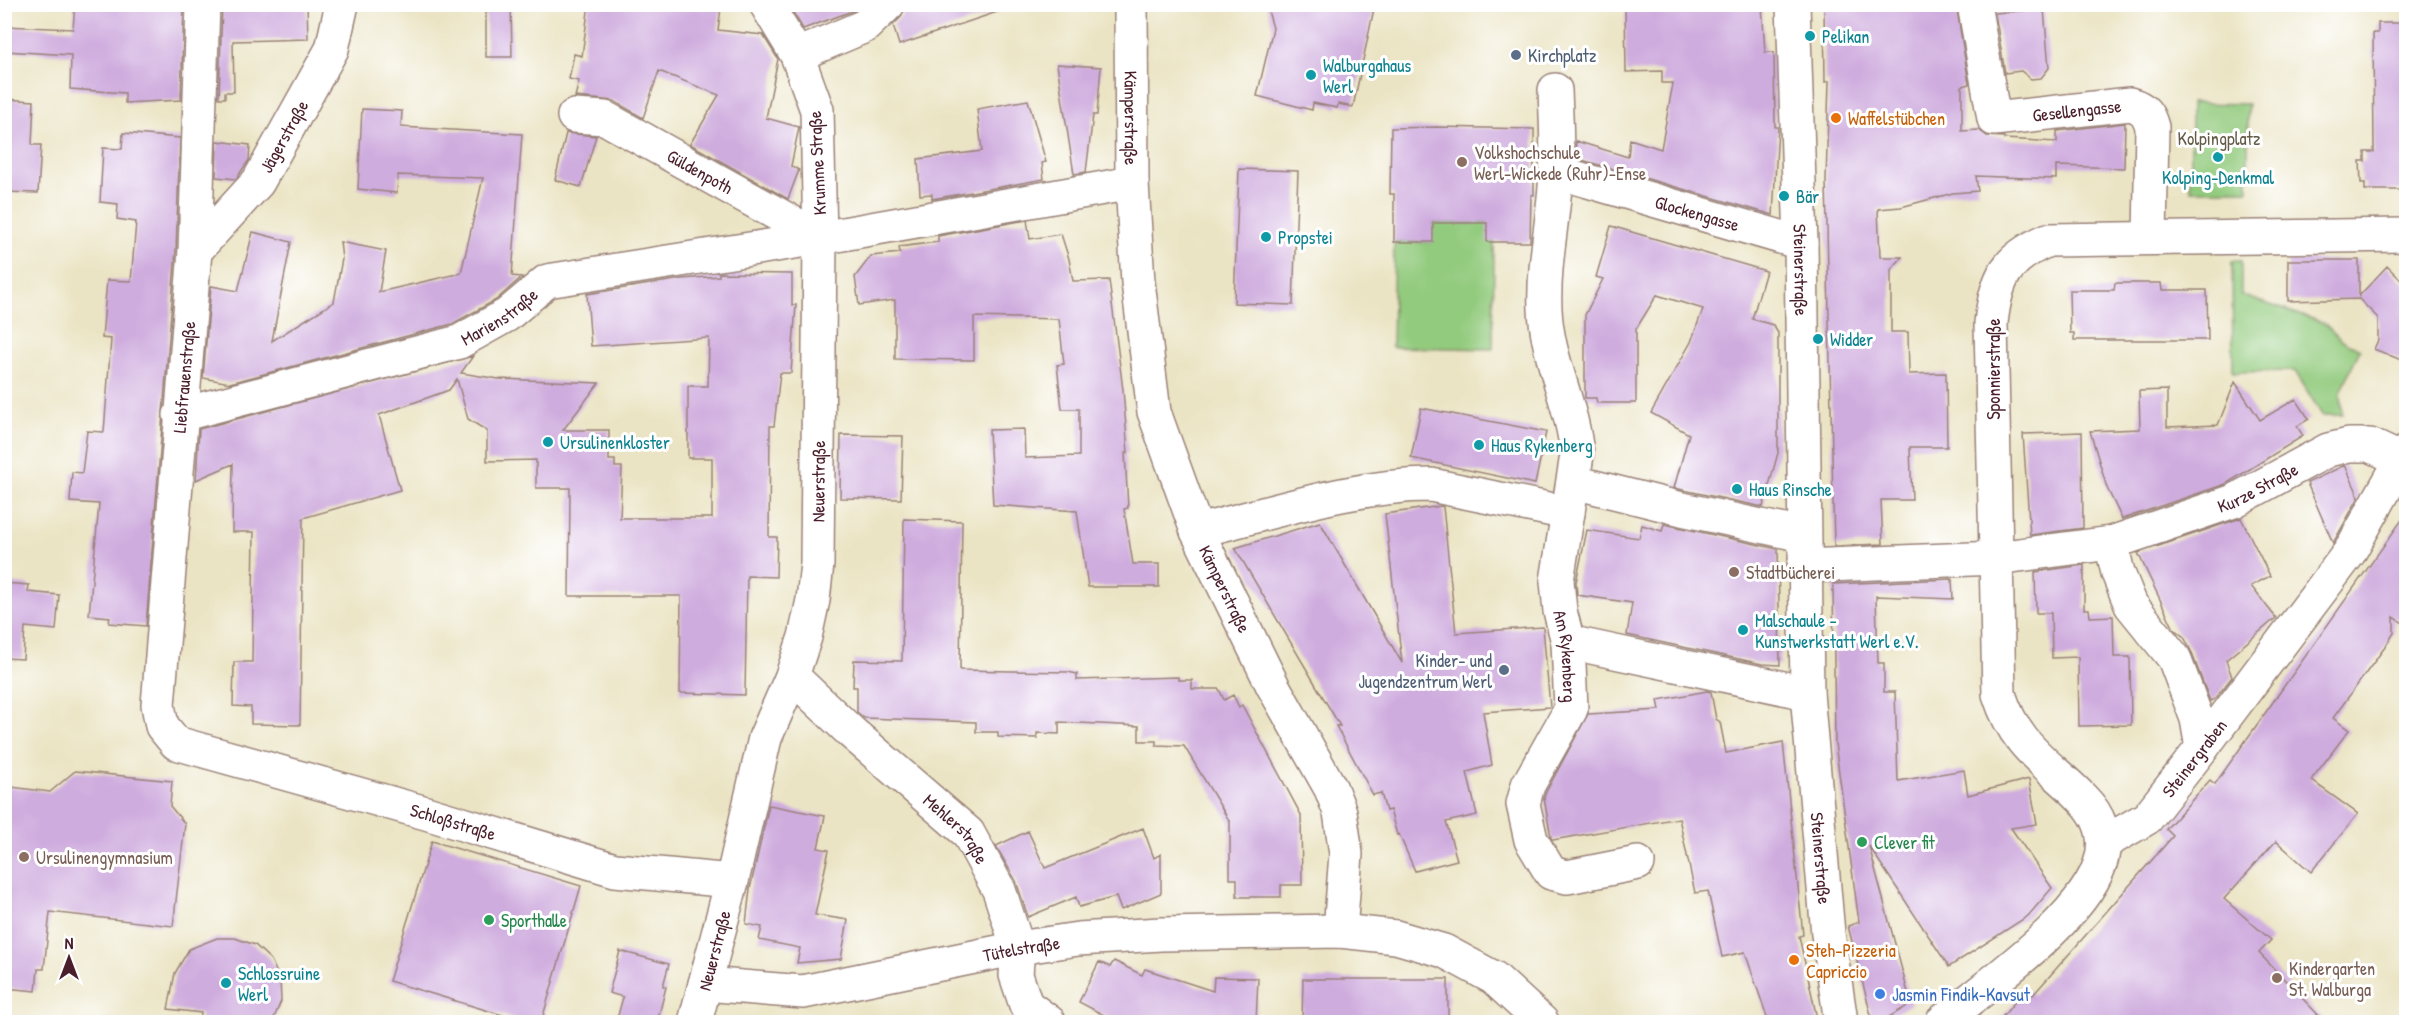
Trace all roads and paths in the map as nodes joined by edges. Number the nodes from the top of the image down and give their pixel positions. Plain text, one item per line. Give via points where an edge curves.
1 (203, 4) edge
2 (342, 4) edge
3 (766, 4) edge
4 (888, 4) edge
5 (1131, 4) edge
6 (1793, 4) edge
7 (1974, 4) edge
8 (797, 55) junction
9 (1555, 90) dead end
10 (574, 116) dead end
11 (1557, 172) junction
12 (1132, 183) junction
13 (2406, 235) edge
14 (820, 238) junction
15 (2150, 238) junction
16 (1801, 243) junction
17 (195, 251) junction
18 (180, 415) junction
19 (2404, 456) edge
20 (1571, 497) junction
21 (1197, 531) junction
22 (2111, 543) junction
23 (1804, 551) junction
24 (1996, 558) junction
25 (1568, 642) junction
26 (792, 676) junction
27 (1807, 693) junction
28 (176, 743) joint
29 (2202, 748) junction
30 (2104, 843) junction
31 (1638, 863) dead end
32 (732, 881) junction
33 (1340, 931) junction
34 (1018, 948) junction
35 (705, 984) junction
36 (695, 1023) edge
37 (1049, 1023) edge
38 (1542, 1023) edge
39 (1841, 1023) edge
40 (1942, 1023) edge

1 - 17 street, Liebfrauenstraße
2 - 17 street, Jägerstraße via 332,50 258,182
3 - 8 street, Krumme Straße
4 - 8 street via 865,26
5 - 12 street, Kämperstraße
6 - 16 street, Steinerstraße
7 - 15 street, Gesellengasse via 1994,120 2130,104 2148,115 2152,127
8 - 14 street, Krumme Straße via 817,110
9 - 11 street, Am Rykenberg
10 - 14 street, Güldenpoth via 605,118
11 - 16 street, Glockengasse
11 - 20 street, Am Rykenberg via 1545,309 1556,372 1576,437
12 - 14 street
12 - 21 street, Kämperstraße via 1138,282 1154,412
13 - 15 street, Sponnierstraße
14 - 18 street, Marienstraße via 547,281 507,315 459,342
14 - 26 street, Neuerstraße via 817,564 813,600
15 - 24 street, Sponnierstraße via 2048,240 2025,250 1999,282 1991,323
16 - 23 street, Steinerstraße
17 - 18 street, Liebfrauenstraße
18 - 28 street, Liebfrauenstraße via 158,705 162,726
19 - 22 street, Kurze Straße via 2370,445 2328,450 2234,501
19 - 29 street, Steinergraben via 2349,553
20 - 21 street via 1411,485 1358,493
20 - 23 street via 1682,510
20 - 25 street, Am Rykenberg via 1557,581
21 - 33 street, Kämperstraße via 1340,812 1346,854
22 - 24 street, Kurze Straße
22 - 29 street via 2131,604 2174,658 2197,718
23 - 24 street via 1887,564
23 - 27 street, Steinerstraße
24 - 30 street, Sponnierstraße via 1999,694 2006,717 2030,750 2096,814
25 - 27 street
25 - 31 street, Am Rykenberg via 1571,709 1525,795 1523,804 1531,840 1545,865 1558,876
26 - 32 street, Neuerstraße via 765,738
26 - 34 street, Mehlerstraße via 968,833 999,890
27 - 39 street, Steinerstraße via 1828,934
28 - 32 street, Schloßstraße via 615,870
29 - 30 street, Steinergraben via 2147,818
30 - 40 street via 2096,871 2075,904 2015,964
32 - 35 street, Neuerstraße
33 - 34 street, Tütelstraße via 1124,936
33 - 38 street via 1396,937 1444,951 1494,978
34 - 35 street, Tütelstraße via 803,992
34 - 37 street, Mehlerstraße via 1016,975 1026,1005
35 - 36 street, Neuerstraße

